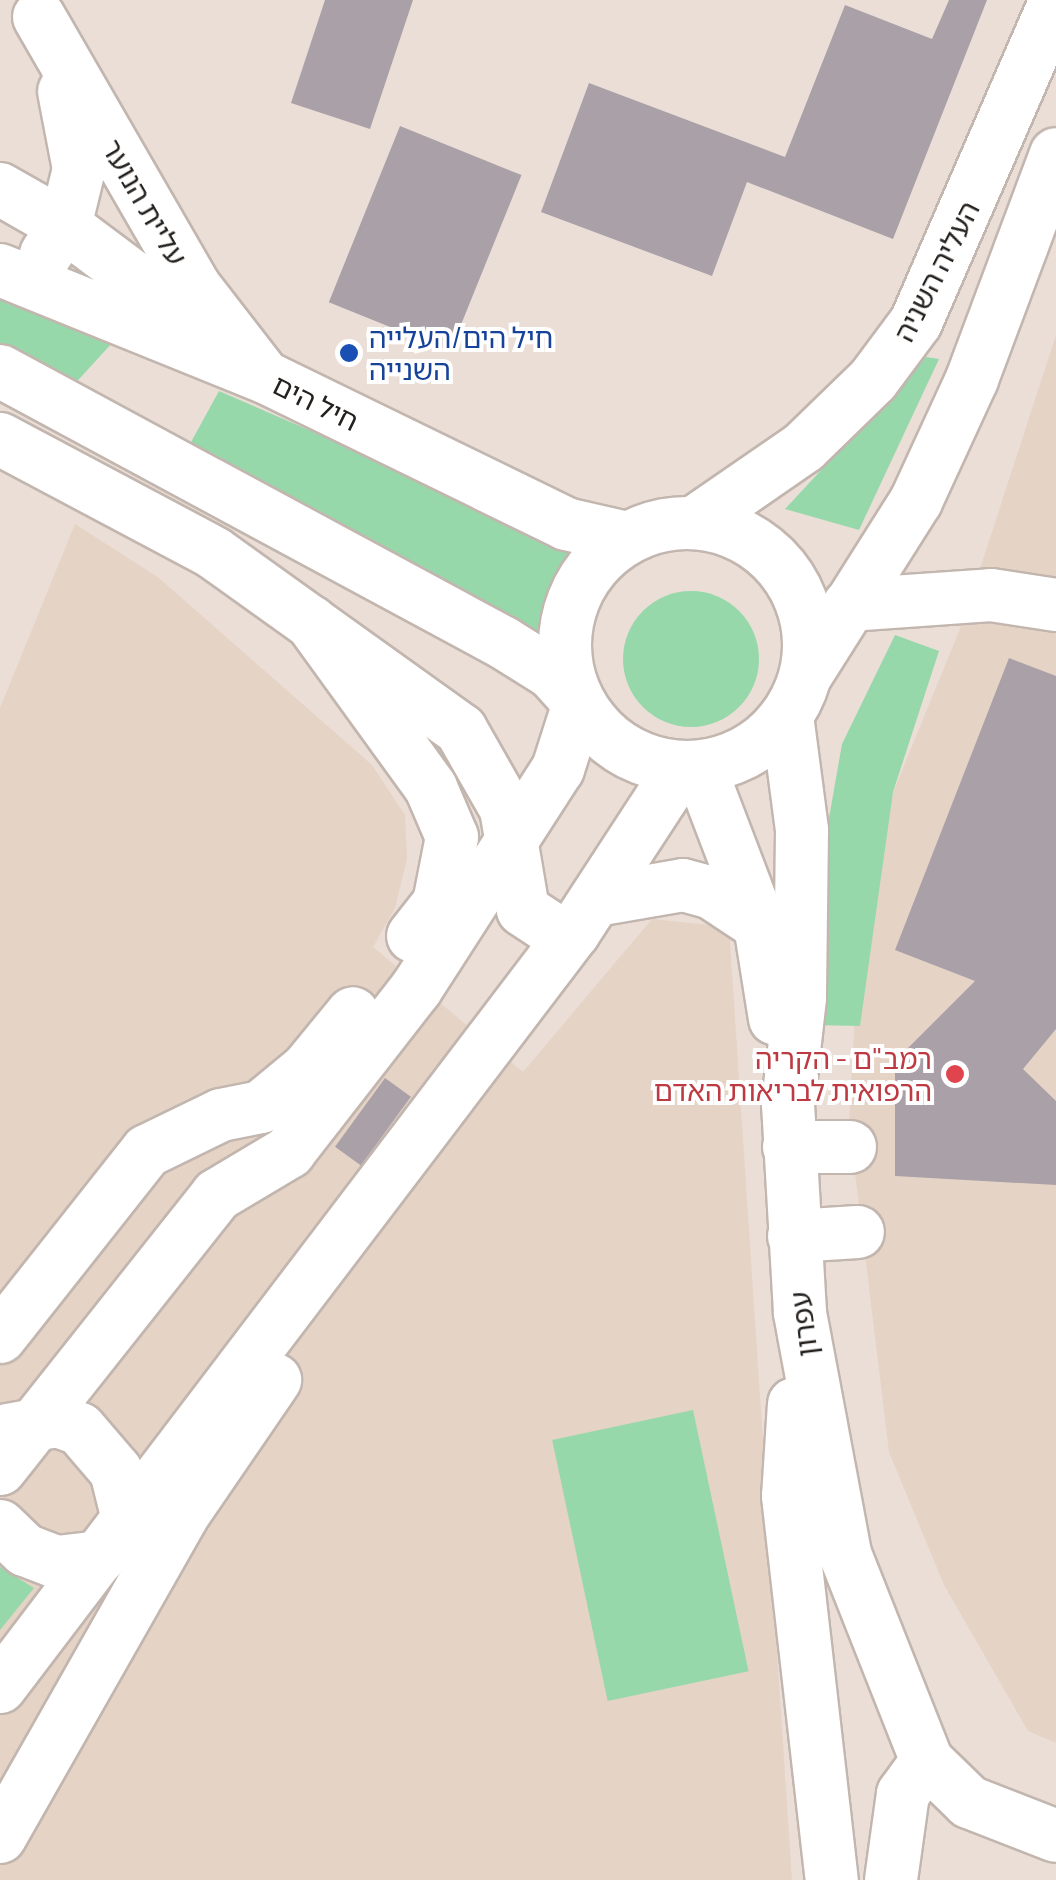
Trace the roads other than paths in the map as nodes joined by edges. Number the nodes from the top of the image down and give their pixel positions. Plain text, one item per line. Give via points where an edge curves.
1 (1056, 0) edge
2 (36, 8) edge
3 (1056, 154) edge
4 (0, 189) edge
5 (65, 226) junction
6 (1051, 265) edge
7 (4, 272) edge
8 (0, 372) edge
9 (264, 377) junction
10 (69, 409) junction
11 (0, 439) edge
12 (916, 500) junction
13 (694, 522) junction
14 (628, 538) junction
15 (214, 553) junction
16 (849, 605) junction
17 (1056, 605) edge
18 (311, 622) junction
19 (796, 696) junction
20 (579, 703) junction
21 (690, 768) junction
22 (513, 846) junction
23 (585, 916) junction
24 (760, 926) junction
25 (476, 1061) junction
26 (262, 1107) junction
27 (788, 1126) junction
28 (850, 1147) dead end
29 (217, 1195) junction
30 (858, 1232) dead end
31 (794, 1236) junction
32 (800, 1313) junction
33 (0, 1336) edge
34 (18, 1428) edge
35 (0, 1468) edge
36 (0, 1526) edge
37 (114, 1538) junction
38 (0, 1688) edge
39 (927, 1761) junction
40 (1056, 1836) edge
41 (0, 1837) edge
42 (832, 1880) edge
43 (891, 1880) edge

1 - 13 street, העליה השניה via 916,322 874,380 804,447
2 - 5 street, עליית הנוער via 79,149
2 - 9 street, עליית הנוער via 194,286
3 - 12 street via 972,380
4 - 5 street
5 - 7 street, עליית הנוער via 32,269
5 - 9 street
6 - 12 street via 973,424
7 - 9 street, חיל הים
8 - 10 street
9 - 14 street, חיל הים via 566,524
10 - 15 street
10 - 20 street via 504,643 552,673
11 - 15 street
12 - 16 street
13 - 14 street
13 - 19 street via 751,540 792,582 810,640
14 - 20 street via 597,561 576,592 566,667
15 - 18 street
16 - 17 street via 876,597 957,602 991,595
16 - 19 street
18 - 22 street via 461,730 506,809
18 - 26 street via 432,788 452,837 452,864 440,903 307,1069
19 - 21 street via 752,750
19 - 27 street, עפרון via 800,998
20 - 21 street via 632,756
20 - 22 street via 558,769
21 - 23 street
21 - 24 street
22 - 23 street via 523,910 558,933
22 - 29 street via 416,989 289,1152
23 - 24 street via 683,885 712,892
23 - 25 street
24 - 27 street
25 - 37 street
25 - 41 street via 411,1180 182,1516
26 - 29 street via 235,1146
26 - 33 street via 221,1115 147,1151
27 - 28 street
27 - 31 street, עפרון
29 - 34 street
30 - 31 street
31 - 32 street, עפרון
32 - 39 street, עפרון via 845,1554
32 - 42 street via 788,1496
34 - 35 street
34 - 37 street via 57,1421 102,1445 128,1492
36 - 37 street via 25,1550 57,1562
37 - 38 street
39 - 40 street, עפרון via 968,1802
39 - 43 street via 903,1794

